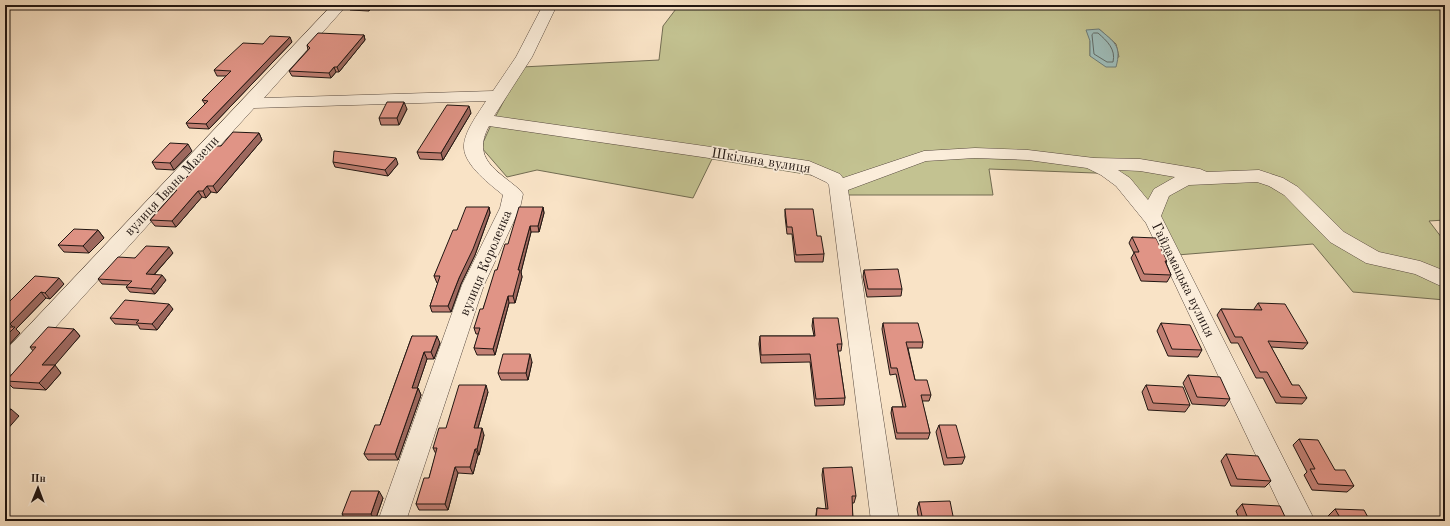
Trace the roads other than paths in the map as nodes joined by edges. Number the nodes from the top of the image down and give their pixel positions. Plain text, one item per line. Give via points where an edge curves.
1 (340, 5) edge
2 (550, 5) edge
3 (498, 96) junction
4 (249, 103) junction
5 (485, 120) junction
6 (1091, 163) junction
7 (1211, 177) junction
8 (838, 187) junction
9 (1151, 217) junction
10 (1445, 280) edge
11 (5, 367) edge
12 (392, 521) edge
13 (885, 521) edge
14 (1302, 521) edge

1 - 4 street, вулиця Івана Мазепи
2 - 3 street, вулиця Короленка via 523,58
3 - 4 street
3 - 5 street, вулиця Короленка
4 - 11 street, вулиця Івана Мазепи
5 - 8 street, Шкільна вулиця via 809,168 833,178
5 - 12 street, вулиця Короленка via 476,134 473,148 480,163 513,194 510,208 473,286
6 - 7 street via 1140,165
6 - 8 street, Гайдамацька вулиця via 1028,155 975,153 924,156
6 - 9 street, Гайдамацька вулиця via 1108,170 1123,182
7 - 9 street via 1185,179 1161,193
7 - 10 street via 1258,176 1276,182 1291,191 1337,237 1373,258 1420,268
8 - 13 street
9 - 14 street, Гайдамацька вулиця

